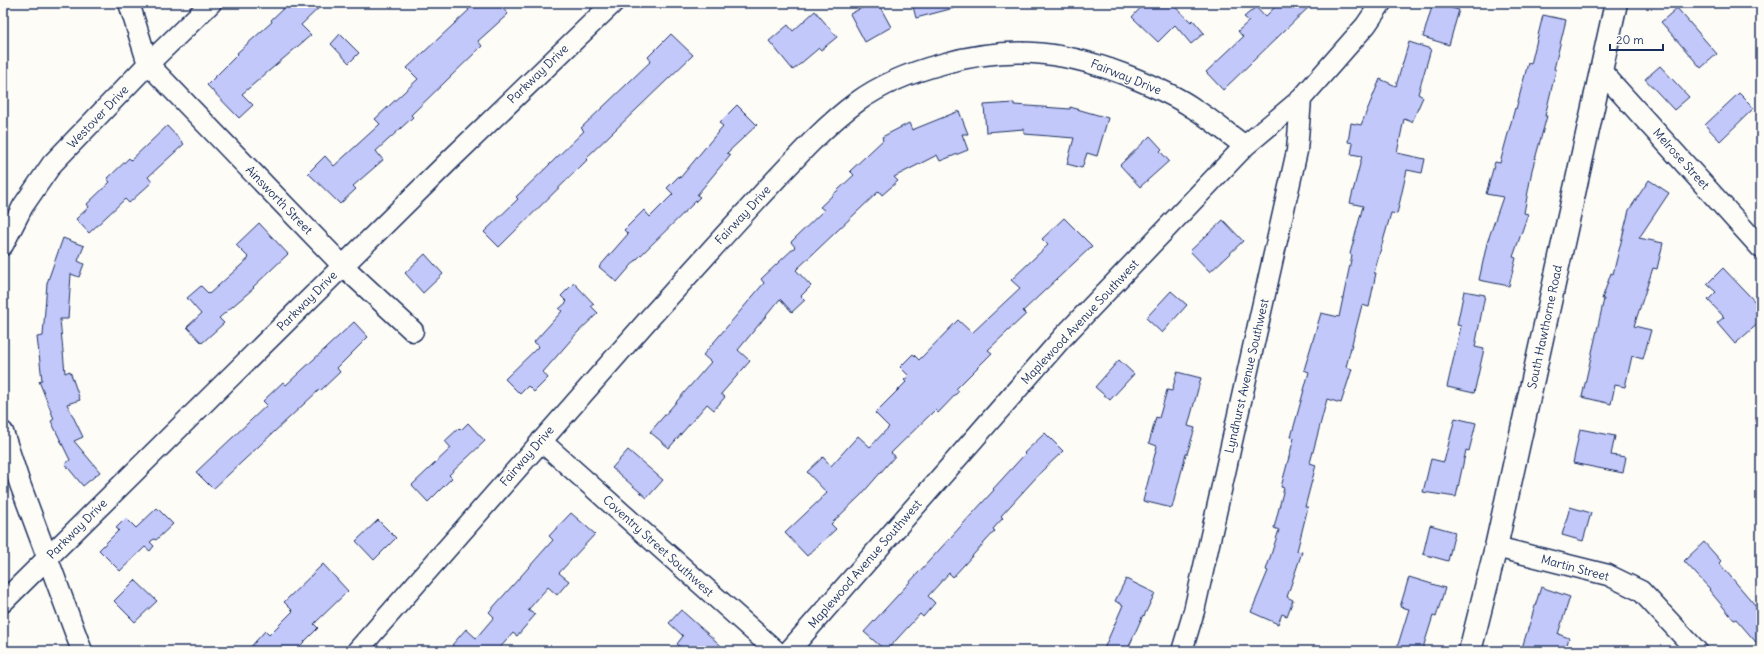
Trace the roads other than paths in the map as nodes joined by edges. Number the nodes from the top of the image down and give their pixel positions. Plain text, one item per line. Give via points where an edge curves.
1 (129, 3) edge
2 (211, 3) edge
3 (613, 3) edge
4 (1380, 3) edge
5 (1616, 3) edge
6 (148, 64) junction
7 (1602, 71) junction
8 (1301, 99) junction
9 (1245, 146) junction
10 (3, 245) edge
11 (1761, 248) edge
12 (343, 266) junction
13 (413, 331) dead end
14 (3, 432) edge
15 (541, 440) junction
16 (1496, 547) junction
17 (47, 558) junction
18 (3, 602) edge
19 (82, 651) edge
20 (357, 651) edge
21 (776, 651) edge
22 (789, 651) edge
23 (1182, 651) edge
24 (1470, 651) edge
25 (1698, 651) edge

1 - 6 street
2 - 6 street, Westover Drive
3 - 12 street, Parkway Drive
4 - 8 street, Maplewood Avenue Southwest via 1366,25
5 - 7 main road, South Hawthorne Road
6 - 10 street, Westover Drive via 52,164 23,206
6 - 12 street, Ainsworth Street
7 - 11 street, Melrose Street
7 - 16 main road, South Hawthorne Road
8 - 9 street, Maplewood Avenue Southwest
8 - 23 street, Lyndhurst Avenue Southwest via 1297,151 1196,603
9 - 15 street, Fairway Drive via 1192,107 1150,84 1082,59 1032,52 1002,52 954,60 915,71 859,100 793,161
9 - 22 street, Maplewood Avenue Southwest via 1063,337
12 - 13 street, Ainsworth Street
12 - 17 street, Parkway Drive
14 - 17 street
15 - 20 street, Fairway Drive
15 - 21 street, Coventry Street Southwest
16 - 24 main road, South Hawthorne Road
16 - 25 street, Martin Street via 1608,575 1641,591
17 - 18 street, Parkway Drive
17 - 19 street

